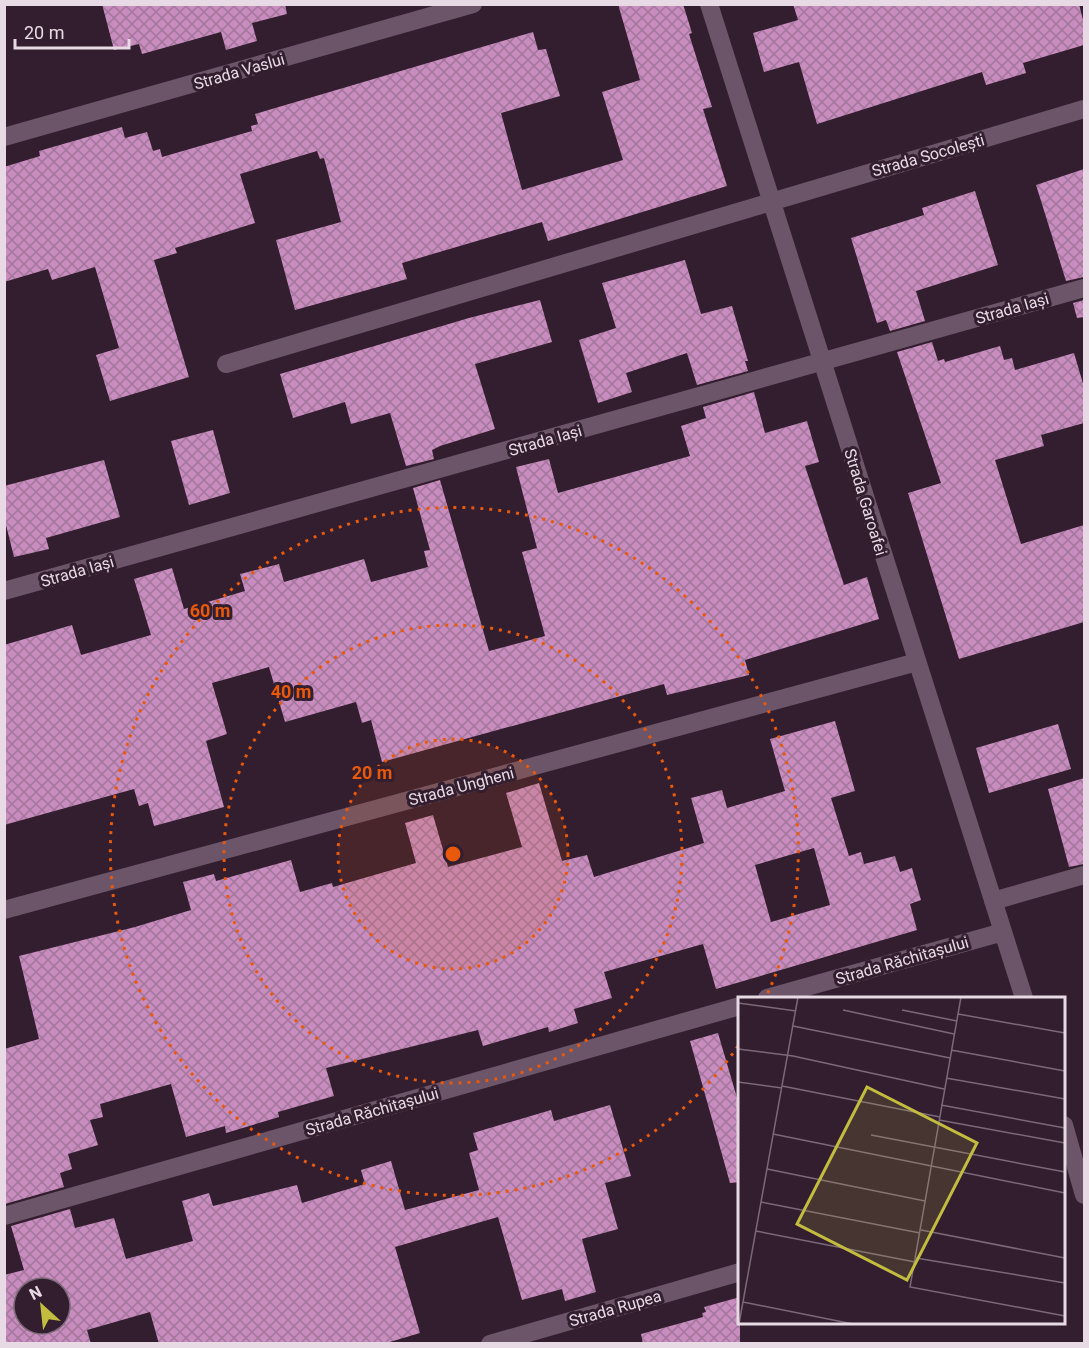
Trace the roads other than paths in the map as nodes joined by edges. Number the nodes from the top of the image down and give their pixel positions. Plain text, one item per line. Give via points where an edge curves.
1 (473, 4) edge
2 (709, 4) edge
3 (1084, 109) edge
4 (4, 137) edge
5 (772, 201) junction
6 (1084, 288) edge
7 (823, 361) junction
8 (226, 364) dead end
9 (4, 591) edge
10 (917, 662) junction
11 (1084, 875) edge
12 (993, 901) junction
13 (4, 910) edge
14 (1003, 932) junction
15 (774, 997) edge
16 (1023, 997) edge
17 (738, 1007) edge
18 (1072, 1132) edge
19 (1071, 1176) edge
20 (1084, 1196) edge
21 (4, 1216) edge
22 (738, 1273) edge
23 (490, 1344) edge

1 - 4 street, Strada Vaslui
2 - 5 street, Strada Garoafei
3 - 5 street, Strada Socolești
5 - 7 street, Strada Garoafei
5 - 8 street, Strada Socolești
6 - 7 street, Strada Iași
7 - 9 street, Strada Iași
7 - 10 street, Strada Garoafei
10 - 12 street, Strada Garoafei
10 - 13 street, Strada Ungheni
11 - 12 street
12 - 14 street, Strada Garoafei
14 - 15 street, Strada Răchitașului
14 - 16 street, Strada Garoafei
17 - 21 street, Strada Răchitașului
18 - 19 street
19 - 20 street
22 - 23 street, Strada Rupea

